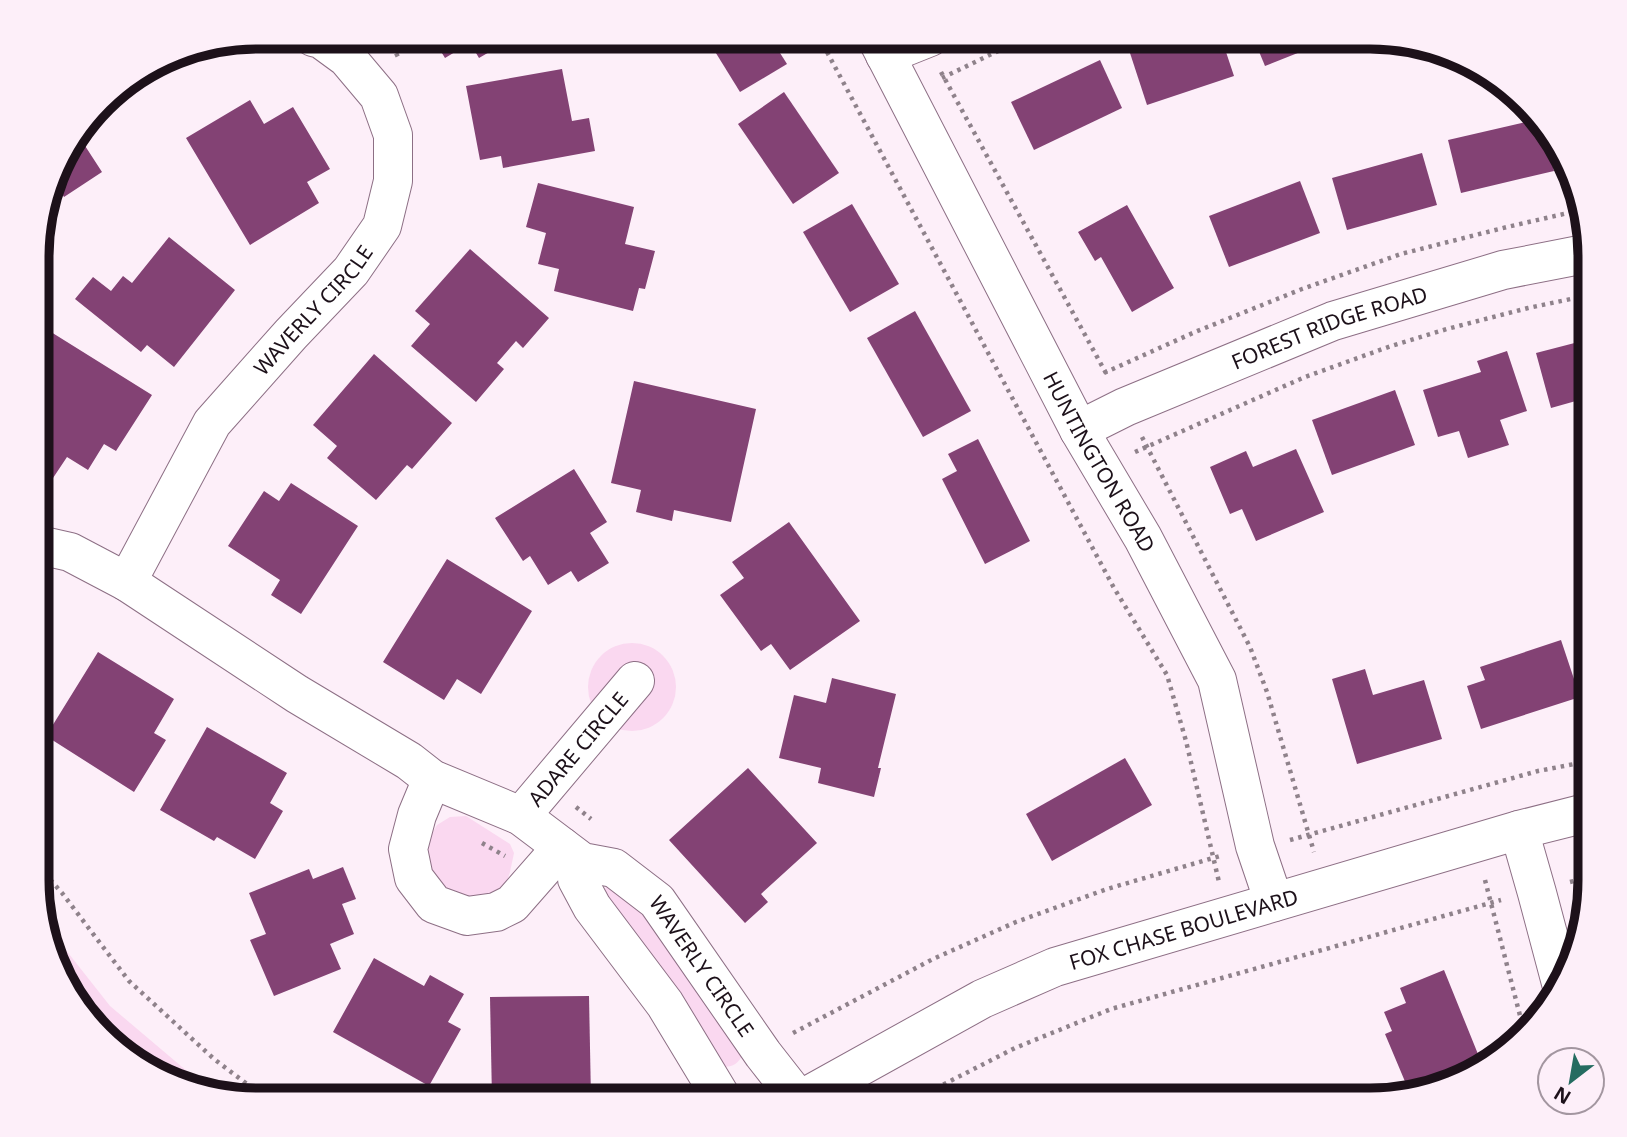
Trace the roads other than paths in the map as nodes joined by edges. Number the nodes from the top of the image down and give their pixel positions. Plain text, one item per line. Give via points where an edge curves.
1 (334, 49) edge
2 (883, 49) edge
3 (1578, 255) edge
4 (1079, 430) junction
5 (49, 547) edge
6 (127, 582) junction
7 (635, 681) dead end
8 (432, 779) junction
9 (1578, 815) edge
10 (521, 816) junction
11 (1519, 830) junction
12 (572, 855) junction
13 (1273, 902) junction
14 (1557, 970) edge
15 (716, 1088) edge
16 (790, 1088) edge
17 (821, 1088) edge

1 - 6 street, WAVERLY CIRCLE via 379,96 393,135 393,181 382,226 351,271 212,423
2 - 4 street, HUNTINGTON ROAD
3 - 4 street, FOREST RIDGE ROAD via 1503,270 1333,321
4 - 13 street, HUNTINGTON ROAD via 1143,538 1217,680 1255,846
5 - 6 street, WAVERLY CIRCLE via 70,552
6 - 8 street, WAVERLY CIRCLE
7 - 10 street, ADARE CIRCLE
8 - 10 street, WAVERLY CIRCLE
8 - 12 street via 408,849 414,878 435,904 467,916 496,912
9 - 11 street, FOX CHASE BOULEVARD
10 - 12 street, WAVERLY CIRCLE
11 - 13 street, FOX CHASE BOULEVARD
11 - 14 street
12 - 15 street via 577,879 592,907 666,1003
12 - 16 street, WAVERLY CIRCLE via 614,868 657,901
13 - 17 street, FOX CHASE BOULEVARD via 1055,967 982,999

